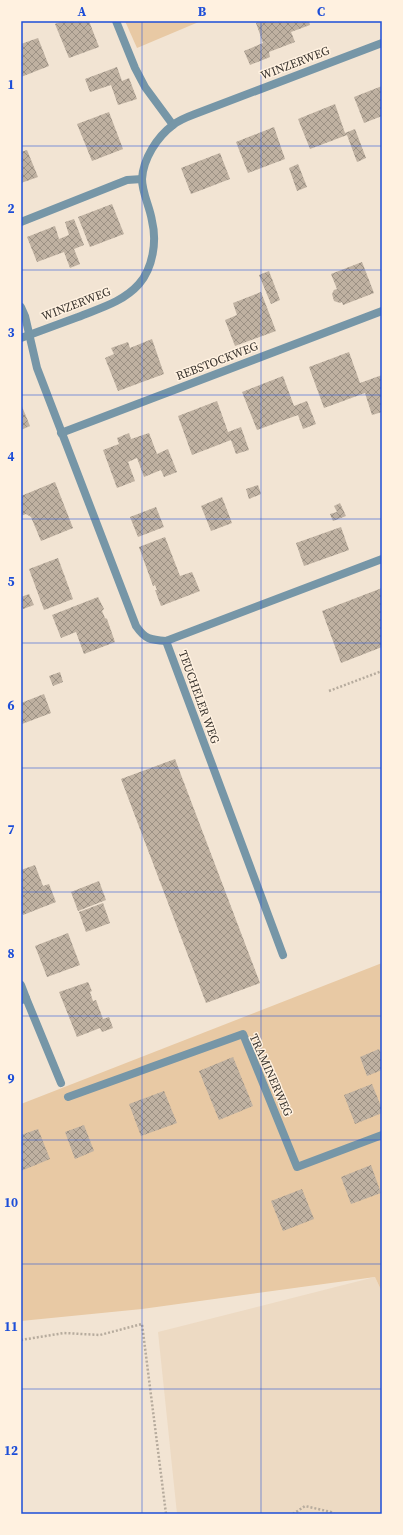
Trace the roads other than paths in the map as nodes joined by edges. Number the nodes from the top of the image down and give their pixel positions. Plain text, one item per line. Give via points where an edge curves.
1 (116, 21) edge
2 (382, 43) edge
3 (173, 125) junction
4 (142, 180) junction
5 (21, 222) edge
6 (21, 307) edge
7 (382, 311) edge
8 (25, 336) edge
9 (61, 433) junction
10 (382, 559) edge
11 (166, 642) junction
12 (283, 955) dead end
13 (21, 985) edge
14 (23, 999) edge
15 (61, 1083) dead end
16 (68, 1097) dead end
17 (382, 1135) edge

1 - 3 street via 141,81
2 - 3 street, WINZERWEG via 195,114
3 - 4 street, WINZERWEG via 152,149
4 - 5 street via 127,180
4 - 8 street, WINZERWEG via 153,221 154,239 153,255 140,283 114,303
6 - 8 street, WINZERWEG via 25,316
7 - 9 street, REBSTOCKWEG
8 - 9 street
9 - 11 street via 136,626 143,636
10 - 11 street, TEUCHELER WEG
11 - 12 street, TEUCHELER WEG
13 - 14 street
14 - 15 street
16 - 17 street, TRAMINERWEG via 243,1034 297,1167

